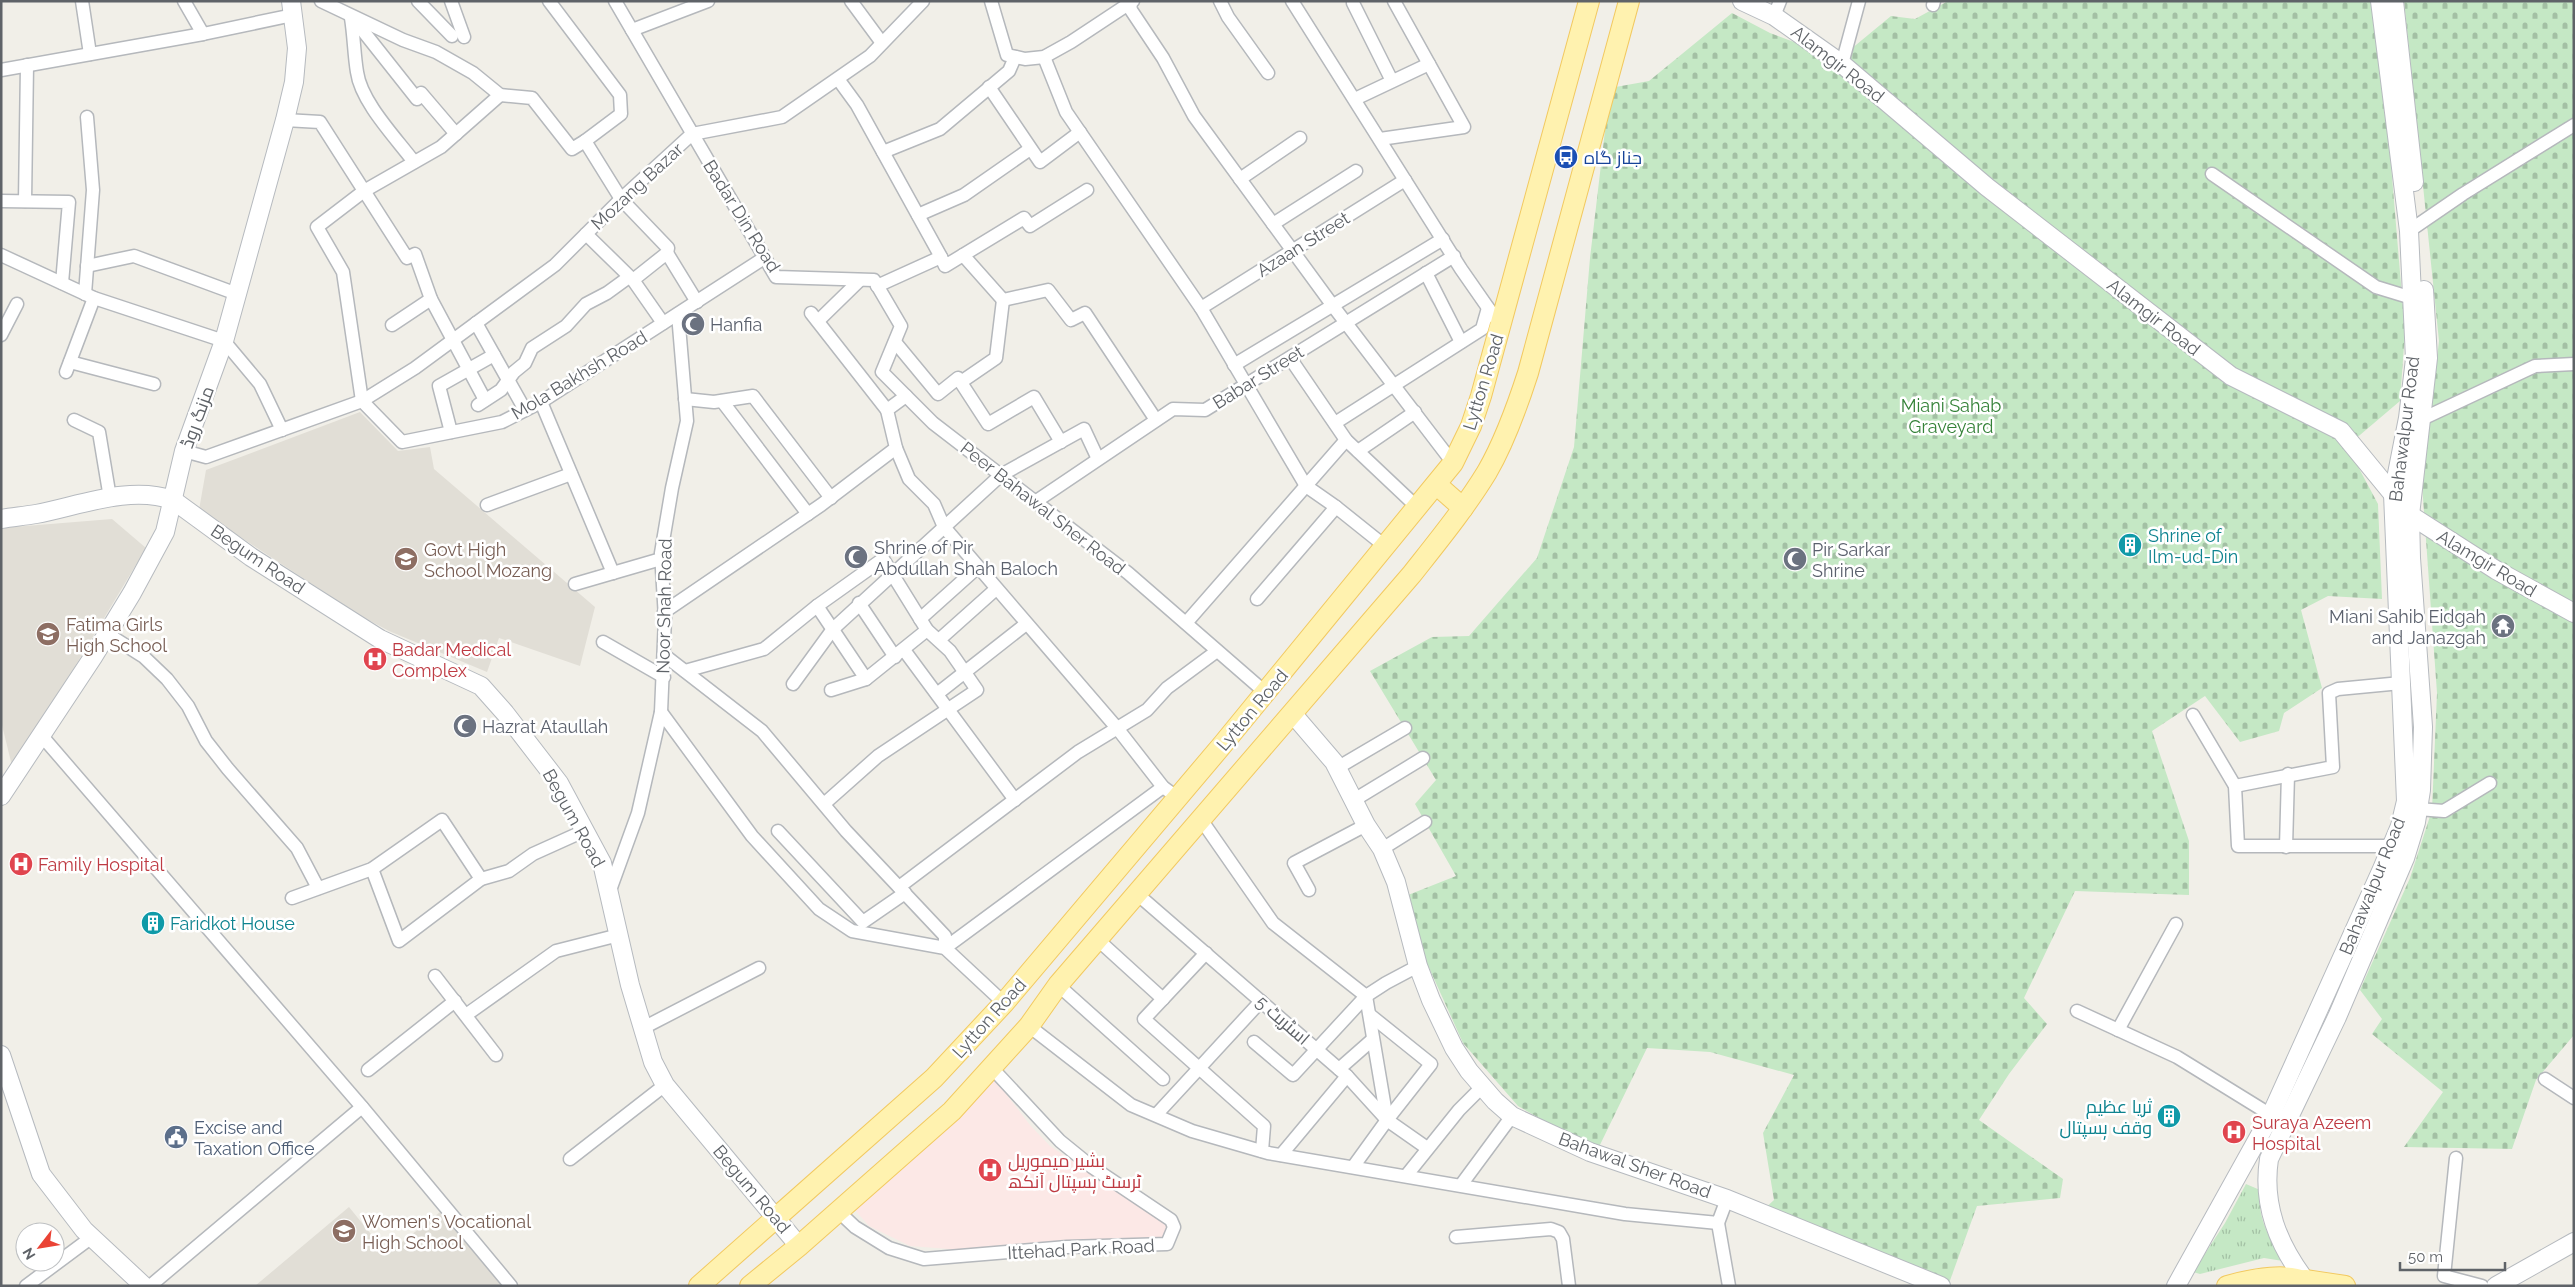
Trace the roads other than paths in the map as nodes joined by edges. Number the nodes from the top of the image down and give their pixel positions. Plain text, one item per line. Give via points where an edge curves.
1 (82, 1) edge
2 (184, 1) edge
3 (418, 1) edge
4 (451, 1) edge
5 (549, 1) edge
6 (615, 1) edge
7 (708, 1) edge
8 (851, 1) edge
9 (923, 1) edge
10 (991, 1) edge
11 (1220, 1) edge
12 (1292, 1) edge
13 (1394, 1) edge
14 (1589, 1) edge
15 (1629, 1) edge
16 (1742, 1) edge
17 (1859, 1) edge
18 (2380, 1) edge
19 (2394, 1) edge
20 (1132, 2) edge
21 (329, 3) edge
22 (1353, 3) dead end
23 (292, 8) edge
24 (1777, 9) edge
25 (350, 16) junction
26 (632, 30) junction
27 (202, 34) junction
28 (882, 43) junction
29 (90, 54) junction
30 (1015, 57) junction
31 (1044, 57) junction
32 (1429, 64) junction
33 (1842, 64) junction
34 (27, 65) junction
35 (1, 70) edge
36 (1268, 73) dead end
37 (838, 79) junction
38 (1392, 81) junction
39 (989, 87) junction
40 (500, 95) junction
41 (1355, 99) junction
42 (87, 116) dead end
43 (285, 120) junction
44 (2574, 125) edge
45 (1080, 132) junction
46 (456, 134) junction
47 (692, 134) junction
48 (1300, 138) dead end
49 (1380, 139) junction
50 (585, 141) junction
51 (1030, 149) junction
52 (883, 152) junction
53 (414, 162) junction
54 (1356, 171) dead end
55 (2212, 174) dead end
56 (1240, 179) junction
57 (1405, 180) junction
58 (1087, 190) dead end
59 (364, 191) junction
60 (621, 199) junction
61 (1, 201) edge
62 (25, 201) junction
63 (918, 215) junction
64 (1273, 224) junction
65 (2414, 227) junction
66 (586, 234) junction
67 (1443, 239) junction
68 (1293, 251) junction
69 (667, 253) junction
70 (1, 255) edge
71 (963, 255) junction
72 (1454, 256) junction
73 (941, 257) junction
74 (764, 258) junction
75 (87, 266) junction
76 (1426, 273) junction
77 (631, 279) junction
78 (860, 280) junction
79 (62, 283) junction
80 (877, 286) junction
81 (237, 294) junction
82 (90, 296) junction
83 (2412, 298) junction
84 (431, 299) junction
85 (1003, 300) junction
86 (697, 302) junction
87 (17, 304) dead end
88 (1333, 306) junction
89 (1201, 308) junction
90 (1488, 308) junction
91 (678, 314) junction
92 (476, 323) junction
93 (664, 323) junction
94 (1346, 324) junction
95 (392, 325) dead end
96 (1500, 325) junction
97 (1, 335) edge
98 (454, 340) junction
99 (224, 341) junction
100 (895, 342) junction
101 (1461, 342) junction
102 (494, 355) junction
103 (1290, 358) junction
104 (2574, 364) edge
105 (1234, 365) junction
106 (469, 370) junction
107 (508, 380) junction
108 (961, 382) junction
109 (154, 384) dead end
110 (1246, 385) junction
111 (1394, 385) junction
112 (906, 396) junction
113 (685, 399) junction
114 (362, 401) junction
115 (722, 401) junction
116 (541, 402) junction
117 (525, 410) junction
118 (887, 410) junction
119 (1415, 412) junction
120 (2422, 419) junction
121 (74, 420) dead end
122 (1156, 420) junction
123 (1335, 423) junction
124 (282, 430) junction
125 (450, 432) junction
126 (1346, 440) junction
127 (1061, 442) junction
128 (896, 448) junction
129 (184, 451) junction
130 (1358, 451) junction
131 (1098, 459) junction
132 (1453, 463) junction
133 (571, 474) junction
134 (1001, 475) junction
135 (1437, 484) junction
136 (1306, 486) junction
137 (2393, 494) junction
138 (110, 498) junction
139 (831, 498) junction
140 (173, 500) junction
141 (1035, 502) junction
142 (487, 505) dead end
143 (1336, 507) junction
144 (1418, 508) junction
145 (1463, 508) junction
146 (808, 514) junction
147 (2, 515) edge
148 (2410, 515) junction
149 (944, 527) junction
150 (1386, 547) junction
151 (661, 559) junction
152 (978, 567) junction
153 (613, 573) junction
154 (892, 574) junction
155 (575, 584) dead end
156 (996, 589) junction
157 (1257, 599) dead end
158 (859, 603) junction
159 (817, 606) junction
160 (664, 612) junction
161 (2574, 613) edge
162 (1186, 623) junction
163 (924, 624) junction
164 (1026, 624) junction
165 (833, 629) junction
166 (106, 633) junction
167 (940, 639) junction
168 (603, 642) dead end
169 (1217, 651) junction
170 (900, 653) junction
171 (664, 656) junction
172 (685, 671) junction
173 (966, 671) junction
174 (664, 677) junction
175 (866, 678) junction
176 (2401, 683) junction
177 (794, 684) dead end
178 (831, 690) dead end
179 (1266, 693) junction
180 (937, 694) junction
181 (948, 710) junction
182 (661, 712) junction
183 (1292, 713) junction
184 (2193, 714) dead end
185 (1118, 728) junction
186 (1405, 728) dead end
187 (41, 735) junction
188 (1423, 758) dead end
189 (1337, 768) junction
190 (2288, 774) junction
191 (2490, 783) dead end
192 (2235, 786) junction
193 (3, 791) edge
194 (1171, 793) junction
195 (1015, 800) junction
196 (1354, 800) junction
197 (824, 804) junction
198 (2418, 809) junction
199 (1200, 818) junction
200 (1425, 822) dead end
201 (1366, 825) junction
202 (584, 830) junction
203 (778, 830) dead end
204 (2391, 846) junction
205 (2286, 847) junction
206 (1382, 849) junction
207 (372, 869) junction
208 (481, 879) junction
209 (318, 888) junction
210 (902, 890) junction
211 (1309, 890) dead end
212 (609, 893) junction
213 (1136, 893) junction
214 (292, 898) dead end
215 (2176, 924) dead end
216 (618, 935) junction
217 (1098, 939) junction
218 (945, 948) junction
219 (1206, 953) junction
220 (1418, 966) junction
221 (759, 968) dead end
222 (435, 976) dead end
223 (1058, 985) junction
224 (1366, 996) junction
225 (1163, 999) junction
226 (455, 1001) junction
227 (1261, 1001) junction
228 (1004, 1003) junction
229 (2077, 1012) dead end
230 (466, 1015) junction
231 (1370, 1015) junction
232 (1029, 1026) junction
233 (643, 1028) junction
234 (2118, 1030) junction
235 (1372, 1040) junction
236 (1254, 1042) dead end
237 (1317, 1050) junction
238 (496, 1055) dead end
239 (2, 1059) edge
240 (992, 1068) junction
241 (1199, 1068) junction
242 (368, 1070) dead end
243 (1343, 1072) junction
244 (1163, 1079) dead end
245 (2545, 1079) dead end
246 (665, 1085) junction
247 (1482, 1087) junction
248 (2574, 1098) edge
249 (362, 1107) junction
250 (1156, 1115) junction
251 (1512, 1116) junction
252 (2271, 1116) junction
253 (1387, 1120) junction
254 (1427, 1148) junction
255 (1262, 1151) junction
256 (1281, 1155) junction
257 (2456, 1158) dead end
258 (570, 1159) dead end
259 (1353, 1167) junction
260 (1406, 1176) junction
261 (1461, 1185) junction
262 (1727, 1200) junction
263 (838, 1211) junction
264 (776, 1219) junction
265 (1718, 1223) junction
266 (92, 1237) junction
267 (1456, 1237) dead end
268 (2574, 1242) edge
269 (799, 1246) junction
270 (2308, 1283) edge
271 (26, 1286) edge
272 (144, 1286) edge
273 (150, 1286) edge
274 (511, 1286) edge
275 (698, 1286) edge
276 (750, 1286) edge
277 (1569, 1286) edge
278 (1729, 1286) edge
279 (1941, 1286) edge
280 (2176, 1286) edge
281 (2227, 1286) edge
282 (2345, 1286) edge
283 (2482, 1286) edge
284 (2496, 1286) edge

1 - 29 street
2 - 27 street
3 - 4 street via 458,37
5 - 50 street via 620,95 621,114
6 - 26 street, Badar Din Road
7 - 26 street
8 - 28 street
9 - 28 street, Mozang Bazar
10 - 30 street via 1007,55
11 - 36 street
12 - 41 street
13 - 32 street
14 - 96 main road, Lytton Road
15 - 145 main road, Lytton Road via 1520,399 1496,455
16 - 24 main road, Alamgir Road
17 - 33 street
18 - 65 main road, Bahawalpur Road
19 - 65 main road, Bahawalpur Road
20 - 31 street
20 - 56 street via 1131,10 1163,58 1194,116
21 - 25 street
22 - 38 street
23 - 27 street
23 - 43 main road, مزنگ روڈ via 297,48 294,82
24 - 33 main road, Alamgir Road
25 - 40 street via 436,52 474,73
25 - 46 street via 417,98 421,93
25 - 53 street via 356,72 362,89
26 - 47 street, Badar Din Road
27 - 29 street
28 - 37 street, Mozang Bazar
29 - 34 street
30 - 31 street
30 - 39 street via 1009,71
31 - 45 street via 1066,112
32 - 38 street
32 - 49 street via 1464,127
33 - 137 main road, Alamgir Road via 1987,187 2231,376 2341,430
34 - 35 street
34 - 62 street
37 - 47 street, Mozang Bazar via 782,117
37 - 52 street via 857,105
38 - 41 street
39 - 51 street
39 - 52 street via 940,129
40 - 46 street
40 - 50 street via 532,98 572,149
41 - 49 street
42 - 75 street via 93,190
43 - 59 street via 320,122
43 - 81 main road, مزنگ روڈ
44 - 65 street
45 - 51 street via 1040,162
45 - 89 street
46 - 53 street
47 - 60 street, Mozang Bazar
47 - 74 street, Badar Din Road
48 - 56 street
49 - 57 street
50 - 60 street
51 - 63 street via 964,195
52 - 63 street
53 - 59 street
54 - 64 street
55 - 83 street via 2376,287
56 - 64 street
57 - 67 street
57 - 68 street, Azaan Street
58 - 71 street via 1030,226 1024,218
59 - 84 street via 407,258 415,254
59 - 114 street via 317,227 343,272
60 - 66 street, Mozang Bazar
60 - 69 street via 668,248
61 - 62 street
62 - 79 street via 69,202
63 - 73 street
64 - 68 street
65 - 83 main road, Bahawalpur Road
65 - 120 main road, Bahawalpur Road via 2428,358
66 - 77 street
66 - 92 street, Mozang Bazar via 555,265
67 - 72 street
67 - 88 street
68 - 88 street
68 - 89 street, Azaan Street
69 - 77 street
69 - 86 street
70 - 79 street
71 - 73 street via 945,266
71 - 85 street
72 - 76 street, Babar Street
72 - 90 street
73 - 80 street
74 - 78 street, Badar Din Road via 776,277
74 - 86 street, Mola Bakhsh Road
75 - 81 street via 134,256
75 - 82 street
76 - 94 street, Babar Street
76 - 101 street
77 - 93 street
77 - 107 street via 586,304 566,326 532,348 525,362
78 - 80 street, Badar Din Road via 874,280
78 - 118 street via 814,317
79 - 82 street
80 - 100 street, Peer Bahawal Sher Road via 901,326
81 - 99 main road, مزنگ روڈ
82 - 99 street
82 - 109 street via 68,367
83 - 137 main road, Bahawalpur Road via 2415,359 2408,418
84 - 95 street
84 - 98 street
85 - 108 street via 996,358
85 - 122 street via 1048,290 1071,320 1084,312
86 - 91 street, Mola Bakhsh Road
87 - 97 street
88 - 94 street
88 - 105 street
89 - 105 street
90 - 96 street
90 - 101 street via 1482,329
91 - 93 street, Mola Bakhsh Road
91 - 113 street, Noor Shah Road
92 - 98 street, Mozang Bazar
92 - 102 street
93 - 116 street, Mola Bakhsh Road
94 - 103 street, Babar Street
94 - 111 street
96 - 132 main road, Lytton Road via 1471,426
98 - 106 street
98 - 114 street, Mozang Bazar
99 - 124 street via 260,384
99 - 129 main road, مزنگ روڈ
100 - 108 street via 938,394 958,378
100 - 112 street, Peer Bahawal Sher Road via 882,372
101 - 111 street
102 - 106 street
102 - 107 street
103 - 110 street, Babar Street
103 - 123 street
104 - 120 street via 2535,366
105 - 110 street
106 - 107 street via 482,403 501,390
106 - 125 street via 439,386
107 - 117 street
108 - 127 street via 988,424 1034,397
110 - 122 street, Babar Street via 1205,410 1173,409
110 - 136 street
111 - 119 street
111 - 123 street
112 - 118 street
112 - 134 street, Peer Bahawal Sher Road via 933,423
113 - 115 street
113 - 151 street, Noor Shah Road via 687,421
114 - 124 street, Mozang Bazar
114 - 125 street, Mola Bakhsh Road via 402,442
115 - 139 street via 753,396
115 - 146 street
116 - 117 street, Mola Bakhsh Road
116 - 133 street
117 - 125 street, Mola Bakhsh Road via 502,422
118 - 128 street
119 - 130 street
119 - 132 street
120 - 148 main road, Bahawalpur Road
121 - 138 street via 99,432
122 - 131 street, Babar Street
123 - 126 street
124 - 129 street, Mozang Bazar via 206,457
126 - 130 street
126 - 136 street
127 - 131 street via 1084,429
127 - 134 street
128 - 139 street
128 - 149 street via 909,479 934,504
129 - 140 main road, مزنگ روڈ
130 - 144 street
131 - 141 street, Babar Street
132 - 135 main road, Lytton Road
133 - 142 street
133 - 153 street
134 - 141 street, Peer Bahawal Sher Road
134 - 149 street
135 - 144 main road, Lytton Road
135 - 145 main road
136 - 143 street
136 - 162 street
137 - 148 main road, Alamgir Road
137 - 176 main road, Bahawalpur Road
138 - 140 main road via 141,494
138 - 147 main road via 35,514
139 - 146 street
140 - 166 main road, مزنگ روڈ via 159,545
140 - 202 main road, Begum Road via 251,557 380,639 481,686 506,713 559,783
141 - 162 street, Peer Bahawal Sher Road via 1128,573
143 - 150 street
143 - 157 street
144 - 150 main road, Lytton Road
145 - 183 main road, Lytton Road via 1412,574
146 - 160 street
148 - 161 main road, Alamgir Road via 2496,570
148 - 198 main road, Bahawalpur Road via 2423,727
149 - 152 street
149 - 154 street
150 - 179 main road, Lytton Road
151 - 153 street
151 - 160 street, Noor Shah Road
152 - 156 street
152 - 163 street
153 - 155 street
154 - 158 street
154 - 159 street via 883,559
154 - 163 street
156 - 164 street
156 - 167 street
158 - 165 street
158 - 170 street
159 - 165 street
159 - 172 street via 764,649
160 - 171 street, Noor Shah Road
162 - 169 street, Peer Bahawal Sher Road
163 - 167 street
163 - 170 street
164 - 173 street
164 - 185 street
165 - 175 street
165 - 177 street
166 - 187 main road, مزنگ روڈ
166 - 209 street via 144,657 167,679 228,770 296,848
167 - 173 street
168 - 174 street
169 - 179 street, Peer Bahawal Sher Road
169 - 185 street via 1167,688 1147,710
170 - 175 street
170 - 180 street
171 - 172 street
171 - 174 street, Noor Shah Road
172 - 197 street via 762,731
173 - 180 street
173 - 181 street via 977,690
174 - 182 street, Noor Shah Road
175 - 178 street
176 - 190 street via 2338,689 2329,693 2333,767
176 - 204 main road, Bahawalpur Road via 2406,801
179 - 194 main road, Lytton Road
180 - 181 street
181 - 195 street
181 - 197 street via 878,756
182 - 212 street, Noor Shah Road via 638,814
182 - 218 street via 752,836 819,909 852,931
183 - 189 main road, Bahawal Sher Road
183 - 199 main road, Lytton Road
184 - 192 street
185 - 194 street
185 - 195 street via 1078,752
186 - 189 street
187 - 193 main road, مزنگ روڈ
187 - 249 street
188 - 196 street
189 - 196 main road, Bahawal Sher Road
190 - 192 street
190 - 205 street
191 - 198 street via 2444,811
192 - 205 street via 2238,846
194 - 218 street
194 - 228 main road, Lytton Road
195 - 210 street
196 - 201 main road, Bahawal Sher Road
197 - 210 street
198 - 270 main road, Bahawalpur Road via 2405,858 2337,1017 2269,1159 2266,1182 2276,1232
199 - 213 main road, Lytton Road
199 - 224 street via 1273,923
200 - 206 street
201 - 206 main road, Bahawal Sher Road
201 - 211 street via 1294,863
202 - 208 street via 533,854 509,871
202 - 212 main road, Begum Road via 602,863
203 - 210 street via 863,922
204 - 205 street
204 - 252 main road, Bahawalpur Road
206 - 220 main road, Bahawal Sher Road via 1396,882
207 - 208 street via 442,820
207 - 208 street via 399,941
207 - 209 street
209 - 214 street
210 - 218 street via 945,936
212 - 216 main road, Begum Road
213 - 217 main road, Lytton Road
213 - 219 street, اسٹریٹ 5
215 - 234 street
216 - 230 street via 556,951
216 - 233 main road, Begum Road
217 - 223 main road, Lytton Road
217 - 225 street
218 - 228 street
219 - 225 street
219 - 227 street, اسٹریٹ 5
220 - 224 street
220 - 247 main road, Bahawal Sher Road via 1454,1048
221 - 233 street
222 - 226 street
223 - 232 main road, Lytton Road
223 - 244 street
224 - 231 street
224 - 237 street
225 - 241 street via 1144,1019
226 - 230 street
226 - 242 street
227 - 237 street, اسٹریٹ 5
227 - 241 street
228 - 264 main road, Lytton Road via 934,1078
229 - 234 street
230 - 238 street
231 - 235 street
231 - 253 street via 1431,1064
232 - 240 main road, Lytton Road
232 - 250 street via 1131,1105
233 - 246 main road, Begum Road via 652,1062
234 - 252 street via 2178,1057
235 - 243 street
235 - 253 street
236 - 237 street via 1293,1075
237 - 243 street, اسٹریٹ 5
239 - 266 main road via 41,1174
240 - 263 main road, Lytton Road via 952,1111
240 - 263 street, Ittehad Park Road via 1060,1141 1092,1167 1171,1220 1174,1227 1167,1244 1067,1247 924,1259 889,1248 855,1227
241 - 250 street
241 - 255 street via 1264,1126
243 - 253 street, اسٹریٹ 5
243 - 256 street
245 - 248 street
246 - 258 street
246 - 264 main road, Begum Road
247 - 251 main road, Bahawal Sher Road
247 - 254 street
249 - 273 street
249 - 274 street
250 - 255 street via 1192,1131
251 - 261 street
251 - 262 main road, Bahawal Sher Road via 1590,1152
252 - 280 main road, Bahawalpur Road
253 - 254 street, اسٹریٹ 5
253 - 259 street
254 - 260 street
255 - 256 street
256 - 259 street
257 - 283 street via 2444,1276
259 - 260 street
260 - 261 street
261 - 265 street via 1625,1214
262 - 265 street
262 - 279 main road, Bahawal Sher Road
263 - 269 main road, Lytton Road
264 - 269 main road, Begum Road
264 - 275 main road, Lytton Road
265 - 278 street
266 - 271 street
266 - 272 main road
267 - 277 street via 1551,1229 1559,1232 1563,1239
268 - 284 main road
269 - 276 main road, Lytton Road
270 - 281 main road via 2268,1278
270 - 282 main road

